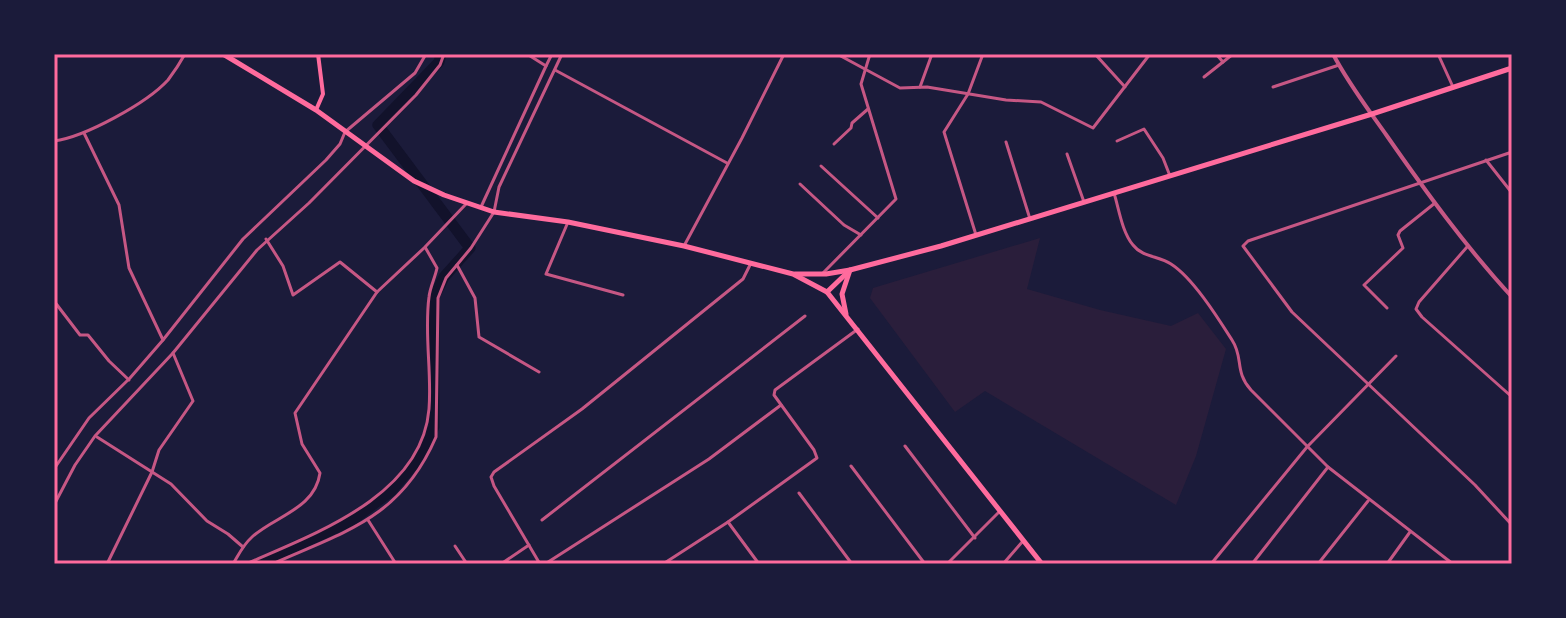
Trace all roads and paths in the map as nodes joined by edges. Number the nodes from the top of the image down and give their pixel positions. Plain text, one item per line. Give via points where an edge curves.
1 (185, 54) edge
2 (223, 54) edge
3 (318, 54) edge
4 (426, 54) edge
5 (444, 54) edge
6 (527, 54) edge
7 (552, 54) edge
8 (562, 54) edge
9 (784, 54) edge
10 (837, 54) edge
11 (870, 54) edge
12 (932, 54) edge
13 (983, 54) edge
14 (1095, 54) edge
15 (1150, 54) edge
16 (1216, 54) edge
17 (1233, 54) edge
18 (1333, 54) edge
19 (1438, 54) edge
20 (1223, 62) junction
21 (1339, 65) junction
22 (546, 66) junction
23 (1512, 68) edge
24 (864, 69) junction
25 (555, 70) junction
26 (1204, 77) dead end
27 (920, 87) junction
28 (1273, 87) dead end
29 (1453, 87) junction
30 (1126, 88) junction
31 (968, 94) junction
32 (868, 109) junction
33 (316, 110) junction
34 (1372, 114) junction
35 (345, 132) junction
36 (84, 133) junction
37 (54, 141) edge
38 (1117, 141) dead end
39 (1006, 142) dead end
40 (834, 144) dead end
41 (365, 147) junction
42 (1512, 152) edge
43 (1067, 154) dead end
44 (1486, 160) junction
45 (728, 163) junction
46 (821, 166) dead end
47 (1170, 176) junction
48 (1420, 183) junction
49 (800, 184) dead end
50 (1114, 193) junction
51 (1512, 193) edge
52 (1084, 202) junction
53 (1435, 203) junction
54 (466, 204) junction
55 (480, 209) junction
56 (494, 212) junction
57 (878, 218) junction
58 (1030, 219) junction
59 (568, 222) junction
60 (861, 235) junction
61 (976, 235) junction
62 (266, 239) junction
63 (684, 246) junction
64 (425, 247) junction
65 (1467, 247) junction
66 (751, 263) junction
67 (457, 265) junction
68 (850, 270) junction
69 (793, 274) junction
70 (822, 274) junction
71 (377, 292) junction
72 (827, 292) junction
73 (623, 295) dead end
74 (1512, 297) edge
75 (54, 301) edge
76 (1387, 308) dead end
77 (847, 315) junction
78 (805, 316) dead end
79 (858, 329) junction
80 (163, 340) junction
81 (173, 353) junction
82 (1396, 356) dead end
83 (539, 372) dead end
84 (129, 380) junction
85 (1369, 383) junction
86 (1512, 397) edge
87 (781, 405) junction
88 (95, 436) junction
89 (905, 446) dead end
90 (1307, 447) junction
91 (851, 466) dead end
92 (1328, 467) junction
93 (54, 469) edge
94 (152, 472) junction
95 (799, 493) dead end
96 (1369, 500) junction
97 (54, 505) edge
98 (999, 512) junction
99 (368, 520) junction
100 (542, 520) dead end
101 (728, 522) junction
102 (1512, 525) edge
103 (1410, 532) junction
104 (975, 538) junction
105 (1023, 541) junction
106 (529, 545) junction
107 (455, 546) dead end
108 (243, 547) junction
109 (1215, 559) junction
110 (107, 564) edge
111 (233, 564) edge
112 (246, 564) edge
113 (272, 564) edge
114 (396, 564) edge
115 (467, 564) edge
116 (501, 564) edge
117 (543, 564) edge
118 (663, 564) edge
119 (759, 564) edge
120 (852, 564) edge
121 (925, 564) edge
122 (947, 564) edge
123 (1003, 564) edge
124 (1042, 564) edge
125 (1211, 564) edge
126 (1221, 564) edge
127 (1252, 564) edge
128 (1318, 564) edge
129 (1387, 564) edge
130 (1453, 564) edge

1 - 36 street via 149,97
2 - 33 main road
3 - 33 main road via 323,94
4 - 35 street via 415,73
5 - 41 street via 416,95
6 - 22 street
7 - 22 street
8 - 25 street
9 - 45 street
10 - 24 street
11 - 24 street
12 - 27 street
13 - 31 street
14 - 30 street
15 - 30 street
16 - 20 street
17 - 20 street
18 - 21 street
19 - 29 street
20 - 26 street
21 - 28 street
21 - 34 street
22 - 55 street
23 - 29 main road
24 - 27 street via 900,88
24 - 32 street via 861,84
25 - 45 street
25 - 56 street via 499,187
27 - 31 street
29 - 34 main road
30 - 31 street via 1093,128 1041,102
31 - 61 street via 944,132
32 - 40 street
32 - 57 street via 896,197
33 - 35 main road
34 - 47 main road
34 - 48 street
35 - 41 main road
35 - 80 street via 326,160 243,239
36 - 37 street
36 - 80 street via 119,205 129,268
38 - 47 street via 1144,129
39 - 58 street
41 - 54 main road via 414,181
41 - 62 street
42 - 44 street
43 - 52 street
44 - 48 street
44 - 51 street
45 - 63 street
46 - 57 street
47 - 50 main road
48 - 53 street
48 - 85 street via 1243,246 1282,301
49 - 60 street
50 - 52 main road
50 - 90 street via 1133,247 1183,274 1234,342 1244,382
52 - 58 main road
53 - 65 street
53 - 76 street via 1400,231 1403,248 1364,285
54 - 55 main road
54 - 64 street
55 - 56 main road
56 - 59 main road
56 - 67 street
57 - 60 street
58 - 61 main road
59 - 63 main road
59 - 73 street via 546,274
60 - 70 street
61 - 68 main road
62 - 71 street via 293,295 340,262
62 - 81 street
63 - 66 main road
64 - 71 street
64 - 112 street via 437,268 428,309 429,411 421,447 356,512
65 - 74 street
65 - 86 street via 1416,309
66 - 69 main road
66 - 106 street via 743,279 582,409 494,472 494,486
67 - 83 street via 475,298 479,337
67 - 99 street via 438,298 436,437 412,481
68 - 70 main road
68 - 72 main road
68 - 77 main road via 842,294
69 - 70 main road
69 - 72 main road
71 - 108 street via 295,413 302,444 320,473 315,490 304,504
72 - 77 main road
75 - 84 street via 80,335 88,335
77 - 79 main road
78 - 100 street
79 - 87 street via 778,387 774,395
79 - 98 main road
80 - 84 street
81 - 88 street
81 - 94 street via 193,401 159,450
82 - 85 street
84 - 93 street via 89,418
85 - 90 street
85 - 102 street
87 - 101 street via 817,458
87 - 117 street via 709,459
88 - 94 street
88 - 97 street
89 - 104 street
90 - 92 street
90 - 109 street
91 - 121 street
92 - 96 street
92 - 127 street
94 - 108 street
94 - 110 street
95 - 120 street
96 - 103 street
96 - 128 street
98 - 104 street
98 - 105 main road
99 - 113 street
99 - 114 street
101 - 118 street
101 - 119 street
103 - 129 street
103 - 130 street
104 - 122 street
105 - 123 street
105 - 124 main road
106 - 116 street
106 - 117 street
107 - 115 street
108 - 111 street
109 - 125 street
109 - 126 street

